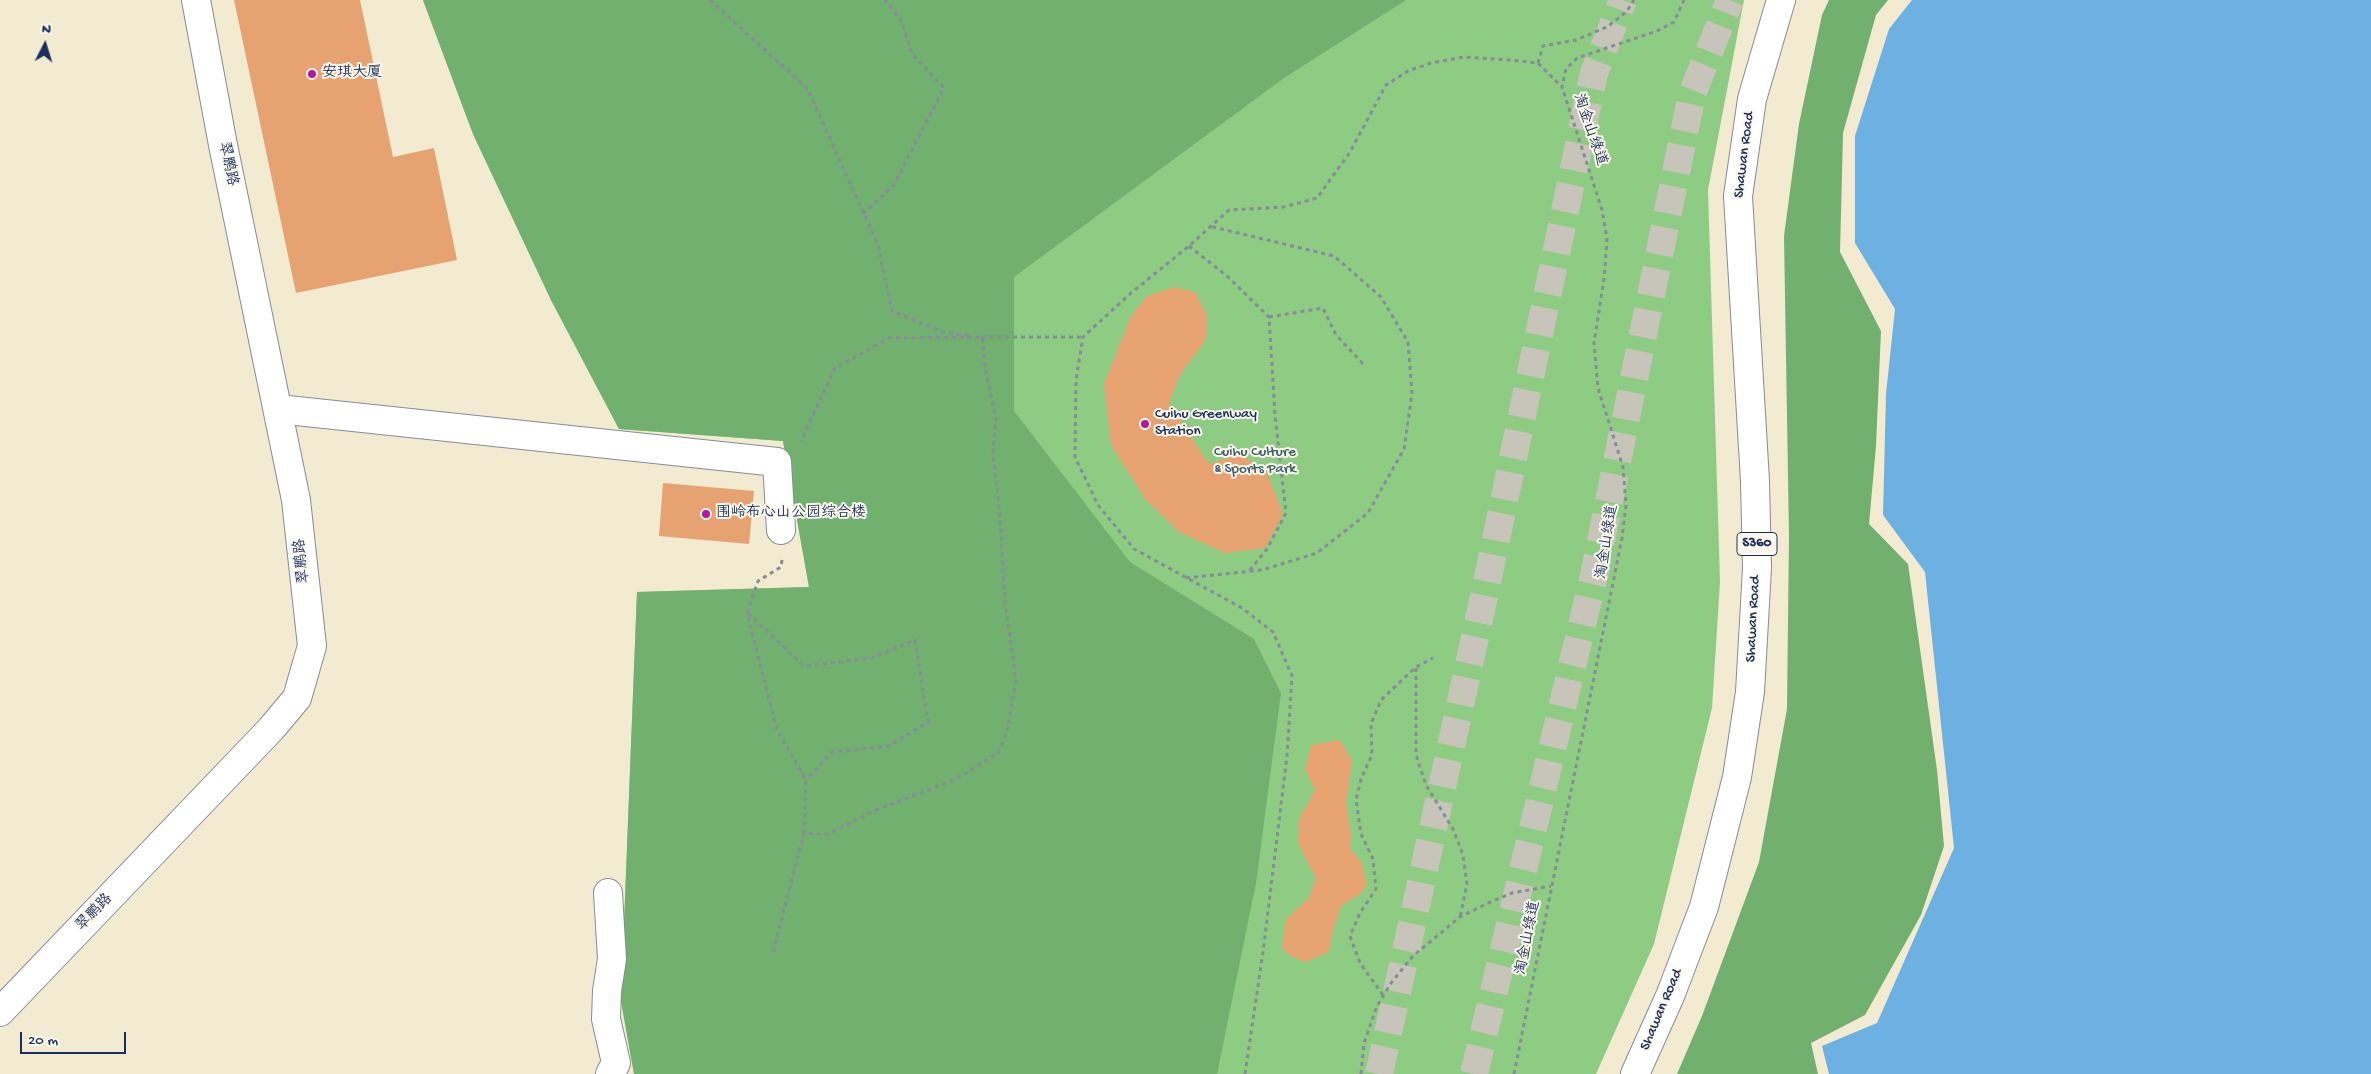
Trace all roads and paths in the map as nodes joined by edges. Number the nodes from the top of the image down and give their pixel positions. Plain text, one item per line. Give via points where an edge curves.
1 (196, 0) edge
2 (710, 0) edge
3 (885, 0) edge
4 (1634, 0) edge
5 (1684, 0) edge
6 (1781, 0) edge
7 (1538, 63) junction
8 (1562, 87) junction
9 (863, 214) junction
10 (1209, 226) junction
11 (1190, 246) junction
12 (1269, 317) junction
13 (982, 337) junction
14 (1083, 337) junction
15 (1366, 366) dead end
16 (278, 409) junction
17 (781, 530) dead end
18 (1248, 572) junction
19 (1186, 578) junction
20 (747, 613) dead end
21 (1433, 658) dead end
22 (1416, 667) junction
23 (806, 780) dead end
24 (1551, 886) junction
25 (608, 893) dead end
26 (1460, 917) junction
27 (774, 952) dead end
28 (1383, 995) junction
29 (0, 1012) edge
30 (610, 1074) edge
31 (1245, 1074) edge
32 (1361, 1074) edge
33 (1514, 1074) edge
34 (1635, 1074) edge

1 - 16 street, 翠鹏路
2 - 9 path via 807,88
3 - 9 path via 901,20 912,54 944,88 893,186
4 - 7 path via 1627,11 1607,27 1576,40 1543,46
5 - 8 path, 淘金山绿道 via 1674,22 1657,31 1577,58 1566,69
6 - 34 street, Shawan Road / S360 via 1752,100 1738,196 1755,481 1757,568 1750,692 1737,777 1704,907 1670,996
7 - 8 path
7 - 10 path via 1464,57 1408,71 1386,85 1350,152 1316,198 1284,207 1229,210
8 - 24 path, 淘金山绿道 via 1592,173 1607,239 1594,343 1598,388 1623,467 1626,505
9 - 13 path via 878,245 892,311 943,332
10 - 11 path
10 - 18 path via 1334,256 1381,297 1408,342 1412,393 1404,449 1368,514 1317,553
11 - 12 path
11 - 14 path via 1131,292
12 - 15 path via 1323,308 1336,335
12 - 18 path via 1286,513 1267,549
13 - 14 path
13 - 27 path via 996,418 993,451 1005,602 1016,680 1007,732 998,753 954,780 876,810 826,835 804,833
14 - 19 path via 1076,380 1075,456 1098,505 1134,549
16 - 17 street via 777,462
16 - 29 street, 翠鹏路 via 296,500 312,646 297,698
18 - 19 path
19 - 31 path via 1242,608 1273,632 1292,676 1287,756
20 - 23 path via 804,666 872,658 915,640 928,722 889,746 832,752
21 - 22 path
22 - 26 path via 1416,755 1426,786 1453,829 1463,855 1467,884
22 - 28 path via 1381,700 1371,724 1372,755 1356,800 1361,834 1373,859 1376,889 1350,936 1360,963
24 - 26 path via 1512,893
24 - 33 path, 淘金山绿道
25 - 30 street via 612,959 606,1019 616,1063
26 - 28 path via 1413,956
28 - 32 path via 1364,1044

